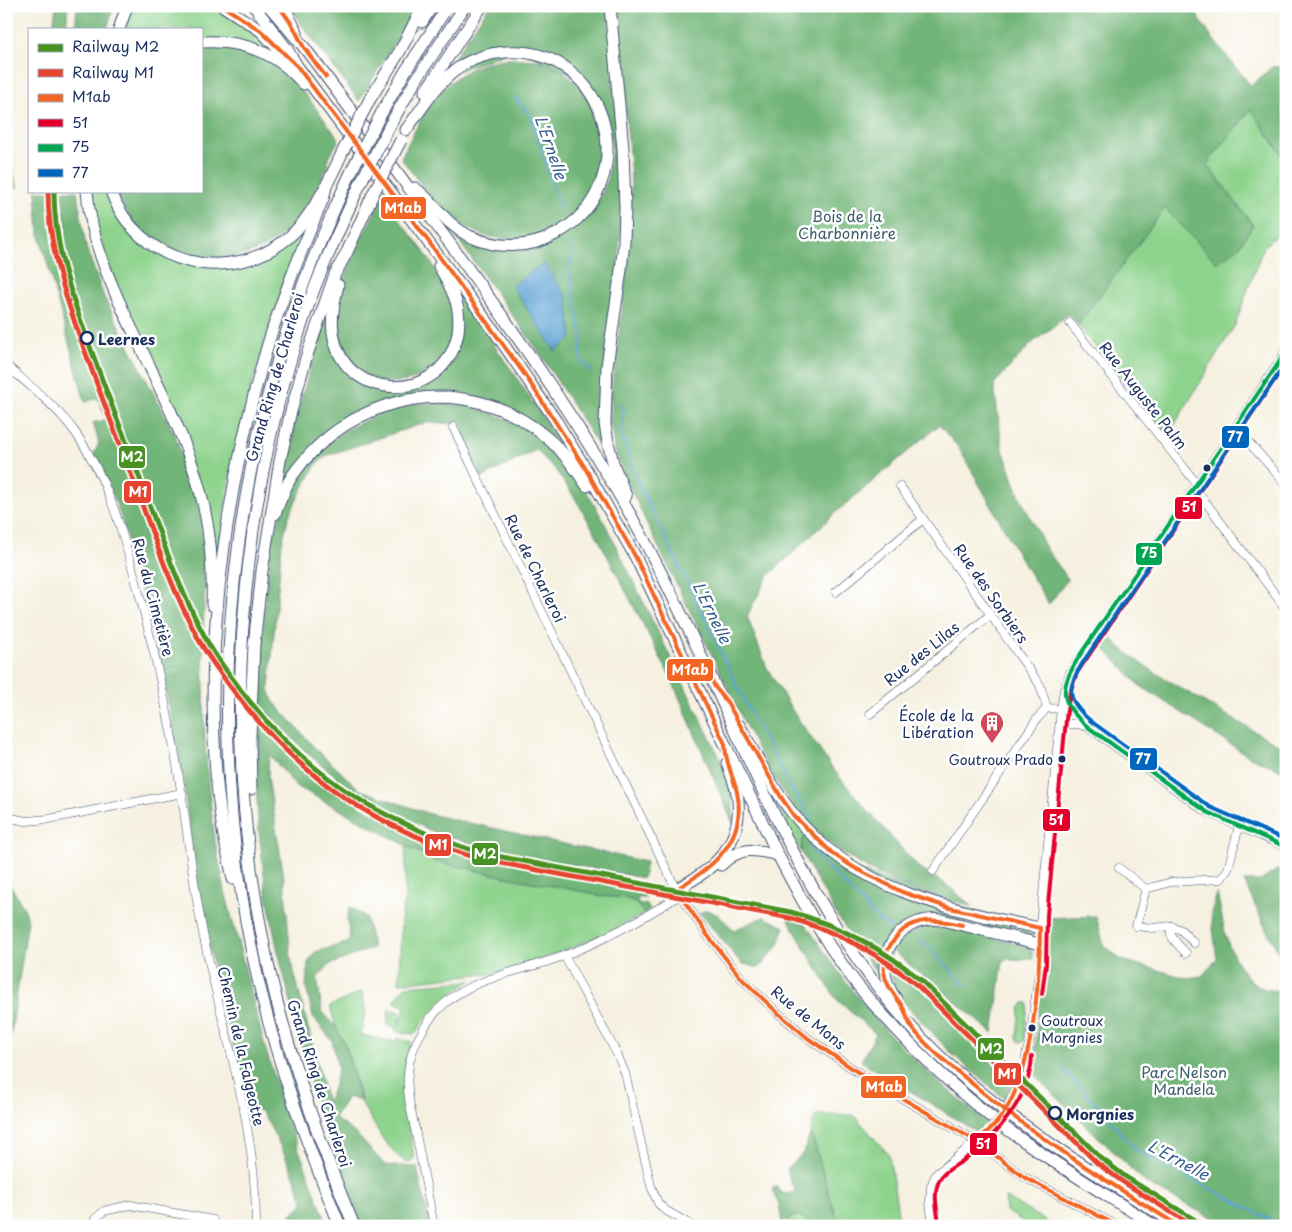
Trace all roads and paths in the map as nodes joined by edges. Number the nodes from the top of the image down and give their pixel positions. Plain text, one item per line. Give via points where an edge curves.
1 (119, 6) edge
2 (127, 6) edge
3 (224, 6) edge
4 (254, 6) edge
5 (269, 6) edge
6 (279, 6) edge
7 (284, 6) edge
8 (423, 6) edge
9 (432, 6) edge
10 (448, 6) edge
11 (465, 6) edge
12 (482, 6) edge
13 (610, 6) edge
14 (293, 26) junction
15 (113, 28) edge
16 (119, 28) edge
17 (202, 42) edge
18 (303, 46) junction
19 (400, 51) junction
20 (297, 66) junction
21 (318, 93) junction
22 (403, 135) junction
23 (400, 176) junction
24 (326, 187) junction
25 (87, 192) edge
26 (111, 192) edge
27 (426, 238) junction
28 (347, 252) junction
29 (1070, 324) dead end
30 (1286, 349) edge
31 (6, 365) edge
32 (453, 427) dead end
33 (1236, 428) junction
34 (1286, 484) edge
35 (900, 486) dead end
36 (1195, 487) junction
37 (607, 507) junction
38 (627, 508) junction
39 (923, 519) junction
40 (268, 532) junction
41 (836, 592) dead end
42 (1286, 609) edge
43 (990, 615) junction
44 (214, 664) junction
45 (715, 687) junction
46 (1047, 708) junction
47 (1061, 709) junction
48 (870, 714) dead end
49 (595, 720) joint
50 (1060, 724) junction
51 (725, 744) junction
52 (182, 794) junction
53 (6, 817) edge
54 (1239, 826) junction
55 (1286, 847) edge
56 (778, 855) junction
57 (1119, 868) dead end
58 (933, 871) dead end
59 (193, 874) joint
60 (252, 875) junction
61 (1146, 889) junction
62 (678, 892) junction
63 (247, 924) junction
64 (1171, 926) junction
65 (1040, 928) junction
66 (1194, 943) dead end
67 (1040, 944) junction
68 (1186, 953) dead end
69 (564, 955) junction
70 (910, 1025) junction
71 (976, 1141) junction
72 (933, 1222) edge
73 (96, 1226) edge
74 (212, 1226) edge
75 (256, 1226) edge
76 (340, 1226) edge
77 (354, 1226) edge
78 (434, 1226) edge
79 (692, 1226) edge
80 (1118, 1226) edge
81 (1156, 1226) edge
82 (1179, 1226) edge

1 - 15 highway
2 - 16 highway
3 - 20 highway via 261,31
4 - 20 highway
5 - 18 highway
6 - 14 highway
7 - 14 highway
8 - 19 highway
9 - 19 highway
10 - 63 highway, Grand Ring de Charleroi, bridge via 381,114 322,237 281,348 250,472 232,598 228,731 233,824
11 - 60 highway, Grand Ring de Charleroi, bridge via 390,125 337,233 317,284 277,413 254,526 241,660 242,772
12 - 22 highway via 431,82
13 - 38 highway via 626,208 607,366 605,424 614,466 626,494
14 - 18 highway
17 - 21 highway via 232,43 269,55
18 - 23 highway
19 - 24 highway, bridge via 370,99
20 - 21 highway
21 - 27 highway
22 - 23 highway via 436,88 456,70 485,56 516,52 535,55 578,78 590,93 605,125 608,161 597,194 579,218 552,237 518,246 483,242 467,235 437,212
22 - 28 highway, bridge
23 - 38 highway via 538,366
24 - 26 highway via 298,228 275,247 238,262 215,264 185,261 145,241 127,222
24 - 44 highway via 291,277 251,407 225,538
25 - 44 highway via 93,230 110,281 178,430 204,508 211,562
27 - 28 highway via 455,298 459,332 446,363 421,383 407,387 389,387 362,379 341,356 332,320 334,299
27 - 37 highway via 530,383
28 - 40 highway via 335,274 306,358 290,415
29 - 36 street, Rue Auguste Palm
30 - 33 street
31 - 52 street, Rue du Cimetière via 68,422 95,465 112,501 159,670
32 - 49 street, Rue de Charleroi
33 - 34 street
33 - 36 street
35 - 39 street, Rue des Sorbiers
36 - 42 street, Rue Auguste Palm
36 - 47 street via 1072,670 1066,680
37 - 40 highway via 588,488 562,452 529,425 495,407 456,398 434,397 373,409 336,430 319,444 291,478
37 - 51 highway via 635,556
38 - 45 highway
39 - 41 street
39 - 43 street, Rue des Sorbiers
40 - 60 highway via 254,645 250,774 256,856
43 - 46 street, Rue des Sorbiers via 1040,685
43 - 48 street, Rue des Lilas
44 - 63 highway via 215,734 223,830 235,892
45 - 65 highway via 727,702 780,797 794,816 832,853 902,892 950,908
45 - 70 highway via 814,892 849,947
46 - 47 street
46 - 58 street
47 - 50 street
49 - 62 street, Rue de Mons
50 - 54 street via 1088,727 1207,812
50 - 65 street
51 - 56 highway
51 - 62 highway via 726,761 738,799 734,830 720,858
52 - 53 street via 49,819 26,821
52 - 59 street, Rue du Cimetière
54 - 55 street
54 - 61 street via 1228,869 1221,879 1172,882
56 - 62 highway via 758,850 738,852 712,874
56 - 81 highway via 836,955 868,998 936,1069 1026,1144
57 - 61 street
59 - 75 street, Chemin de la Falgeotte via 211,970 244,1103
60 - 77 highway, Grand Ring de Charleroi via 281,1020 312,1118
61 - 64 street via 1136,926
62 - 69 street via 636,922
62 - 71 street, Rue de Mons via 742,978 809,1039 862,1075
63 - 76 highway, Grand Ring de Charleroi via 284,1074
64 - 66 street via 1182,930
64 - 68 street via 1172,938
65 - 67 street
67 - 70 highway via 942,920 927,920 904,928 891,944 884,972
67 - 71 street, bridge via 1026,1063 1012,1100 1000,1120
69 - 78 street via 480,981 451,996 432,1016 418,1039 408,1073 408,1096
69 - 79 street via 625,1073 658,1204
70 - 82 highway via 983,1094 1034,1133
71 - 72 street via 936,1174 931,1186
71 - 80 street, Rue de Mons via 1024,1177
73 - 74 street via 95,1219 99,1214 130,1205 213,1220

